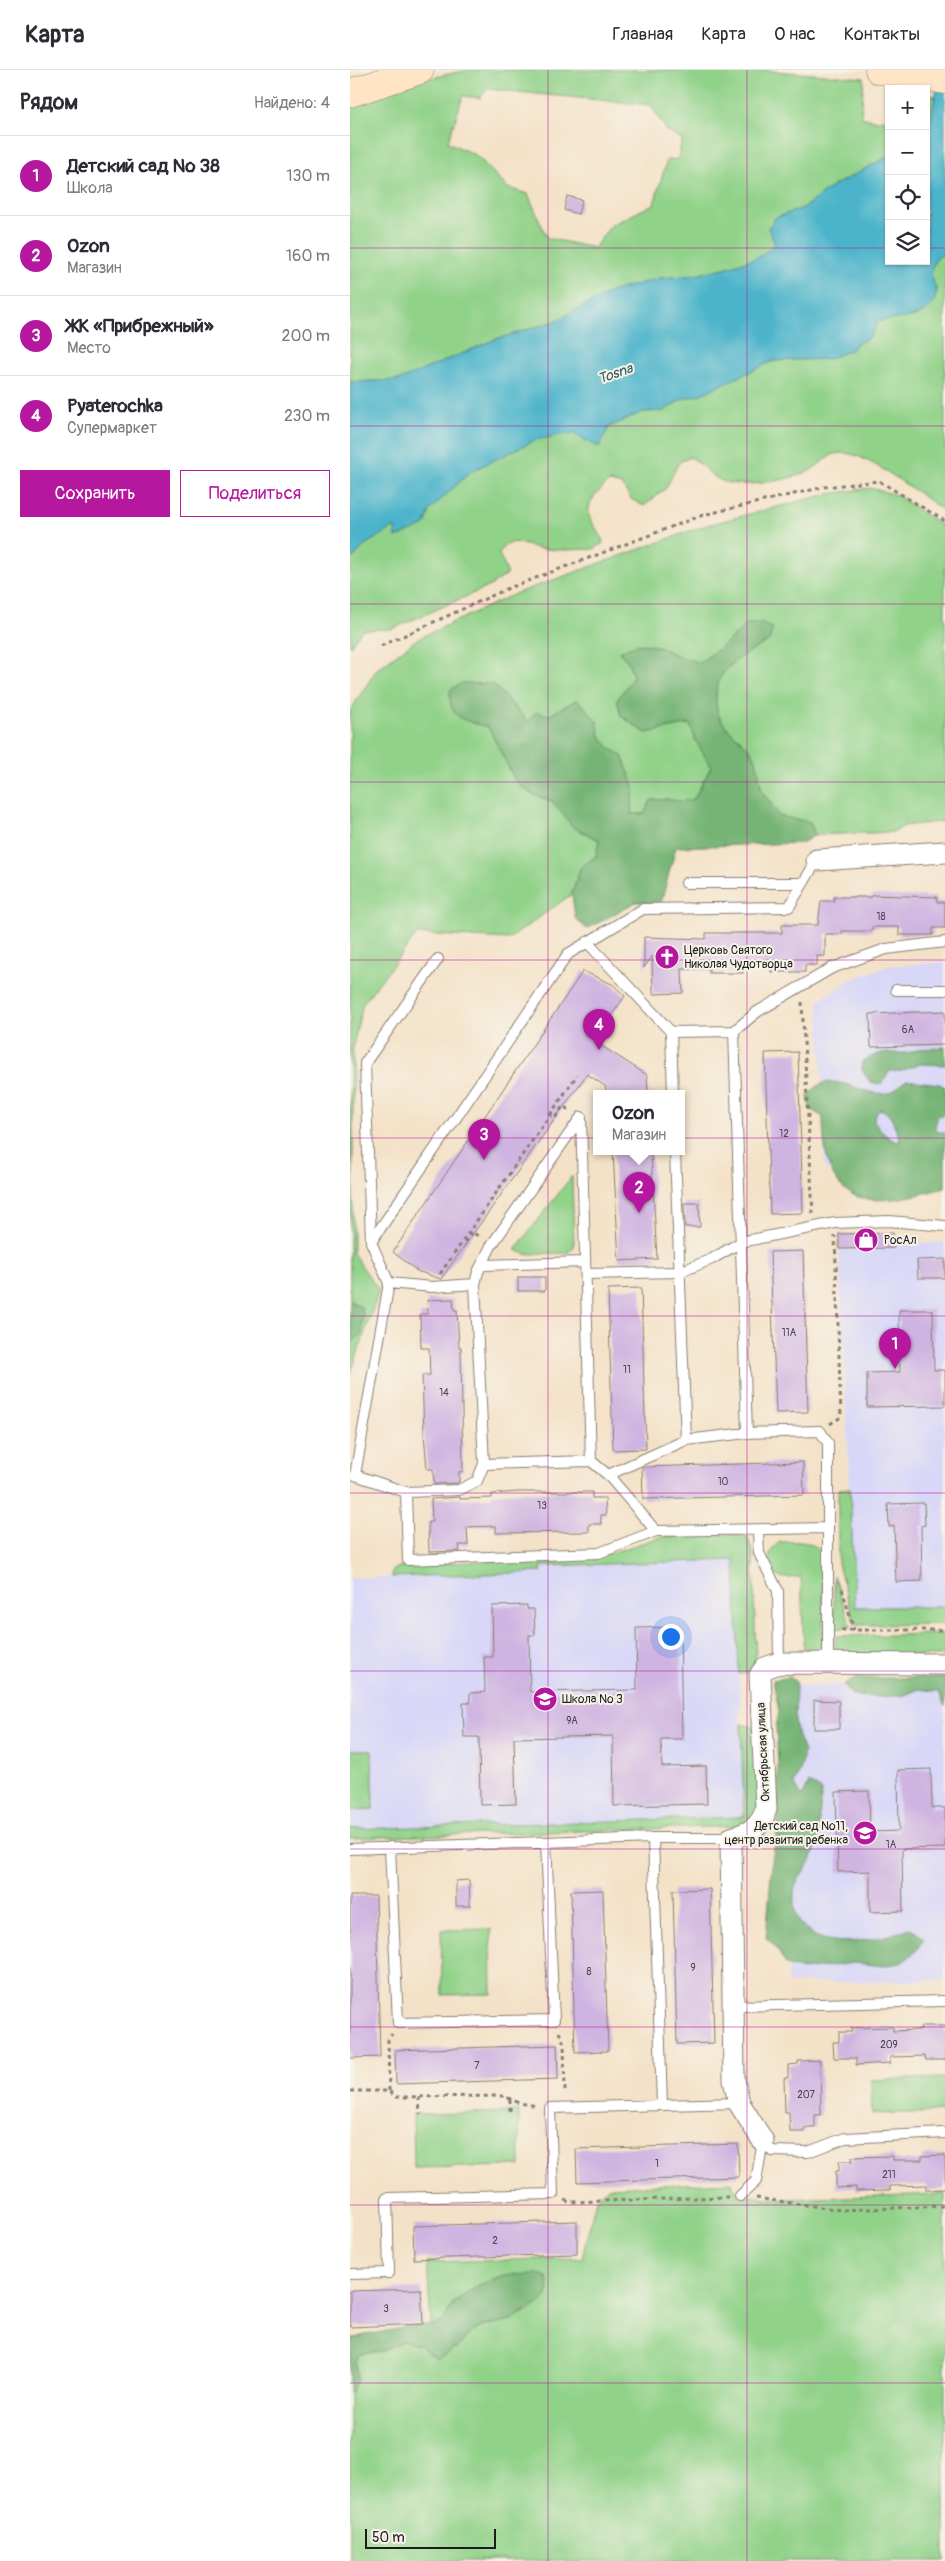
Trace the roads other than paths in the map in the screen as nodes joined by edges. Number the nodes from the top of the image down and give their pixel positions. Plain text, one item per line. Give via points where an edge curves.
1 (420, 70) edge
2 (879, 70) edge
3 (945, 80) edge
4 (350, 93) edge
5 (945, 852) edge
6 (817, 860) joint
7 (686, 884) dead end
8 (803, 884) junction
9 (587, 942) junction
10 (945, 942) edge
11 (438, 960) dead end
12 (896, 990) dead end
13 (945, 990) edge
14 (734, 1031) junction
15 (671, 1032) junction
16 (673, 1090) edge
17 (675, 1155) edge
18 (945, 1226) edge
19 (371, 1242) junction
20 (741, 1242) junction
21 (585, 1262) junction
22 (482, 1265) junction
23 (680, 1272) junction
24 (586, 1274) junction
25 (389, 1283) junction
26 (475, 1284) junction
27 (747, 1433) junction
28 (686, 1440) junction
29 (591, 1461) junction
30 (484, 1464) junction
31 (608, 1475) junction
32 (352, 1476) edge
33 (406, 1492) junction
34 (828, 1528) junction
35 (758, 1530) junction
36 (656, 1531) junction
37 (779, 1663) junction
38 (828, 1664) junction
39 (945, 1664) edge
40 (653, 1838) junction
41 (732, 1838) junction
42 (546, 1842) junction
43 (390, 1848) junction
44 (350, 1849) edge
45 (945, 2001) edge
46 (734, 2006) junction
47 (739, 2103) junction
48 (662, 2105) junction
49 (945, 2133) edge
50 (762, 2141) junction
51 (740, 2196) dead end
52 (350, 2274) edge

1 - 4 main road
2 - 3 main road
5 - 6 street
6 - 8 lane
7 - 8 lane
8 - 9 lane via 790,907 643,909
9 - 15 lane
9 - 19 lane via 568,954
10 - 14 lane via 886,949 832,968 756,1012
11 - 19 lane via 365,1062
12 - 13 lane
14 - 15 lane
14 - 20 lane
15 - 16 lane
17 - 23 lane
18 - 20 lane via 889,1221 835,1223
19 - 25 lane
20 - 23 lane
20 - 27 lane
21 - 22 lane
21 - 22 lane via 581,1117 491,1246
21 - 24 lane
22 - 26 lane
23 - 24 lane
23 - 28 lane
24 - 29 lane
25 - 26 lane via 432,1287
25 - 32 lane
26 - 30 lane
27 - 28 lane
27 - 34 lane via 820,1431 828,1443
28 - 31 lane
29 - 30 lane
29 - 31 lane
30 - 33 lane via 477,1481 459,1490
31 - 36 lane
32 - 33 lane
33 - 36 lane via 408,1560 599,1553
34 - 35 lane
34 - 38 lane
35 - 36 lane
35 - 37 lane via 759,1553 778,1591
37 - 38 street
37 - 41 street, Октябрьская улица via 766,1668 760,1675 759,1685 764,1819 748,1833
38 - 39 street
40 - 41 lane
40 - 42 lane
40 - 48 lane
41 - 46 street
42 - 43 lane
42 - 43 lane via 554,2020 398,2023
43 - 44 lane
45 - 46 lane
46 - 47 street via 734,2080
47 - 48 lane
47 - 50 street
48 - 52 lane via 550,2108 553,2194 387,2198 389,2273
49 - 50 lane via 845,2138 808,2152 772,2151
50 - 51 lane via 756,2181

